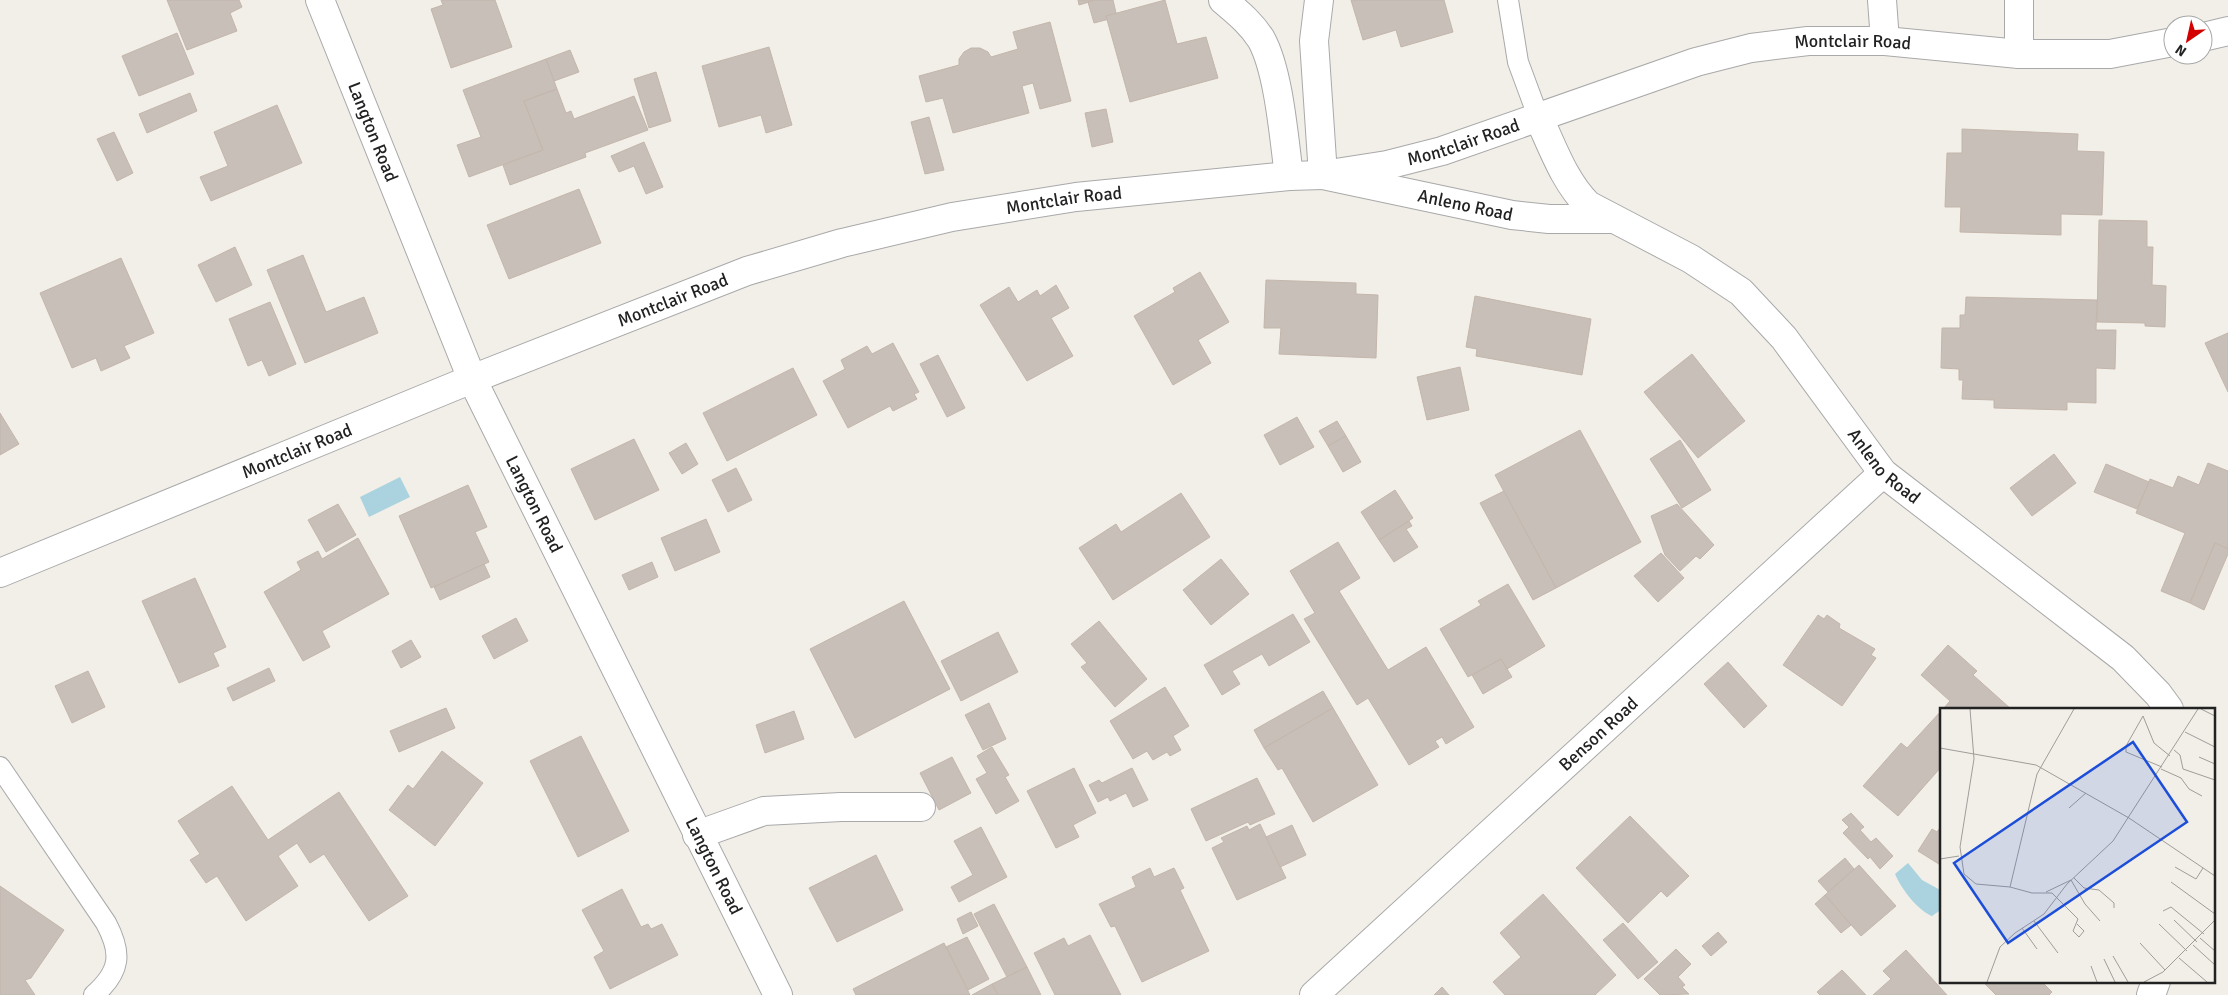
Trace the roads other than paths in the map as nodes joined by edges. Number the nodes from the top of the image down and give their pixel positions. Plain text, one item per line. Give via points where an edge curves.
1 (320, 0) edge
2 (1223, 0) edge
3 (1318, 0) edge
4 (1508, 0) edge
5 (1882, 0) edge
6 (2019, 0) edge
7 (2228, 31) edge
8 (2213, 35) edge
9 (1885, 41) junction
10 (2163, 44) edge
11 (2019, 54) junction
12 (1538, 116) junction
13 (1322, 175) junction
14 (1289, 176) junction
15 (1611, 219) junction
16 (472, 379) junction
17 (1883, 473) junction
18 (0, 573) edge
19 (2168, 708) edge
20 (0, 767) edge
21 (921, 807) dead end
22 (697, 834) junction
23 (2156, 982) edge
24 (94, 995) edge
25 (778, 995) edge
26 (1314, 995) edge
27 (2151, 995) edge

1 - 16 street, Langton Road
2 - 14 street via 1249,23 1261,40 1279,101
3 - 13 street via 1314,41
4 - 12 lane via 1518,62
5 - 9 street
6 - 11 street
7 - 8 street
9 - 11 street, Montclair Road
9 - 12 street, Montclair Road via 1808,41 1751,48 1696,62
10 - 11 street, Montclair Road via 2110,54
12 - 13 street, Montclair Road via 1442,151 1387,165
12 - 15 street, Anleno Road via 1566,178 1588,205
13 - 14 street, Montclair Road
13 - 15 street, Anleno Road via 1512,214 1549,219
14 - 16 street, Montclair Road via 1076,197 952,217 842,243 747,271
15 - 17 street, Anleno Road via 1691,259 1741,292 1784,338
16 - 18 street, Montclair Road
16 - 22 street, Langton Road
17 - 19 street, Anleno Road via 2123,658
17 - 26 street, Benson Road
20 - 24 lane via 115,939 119,954 113,971
21 - 22 street via 764,811
22 - 25 street, Langton Road
23 - 27 street

